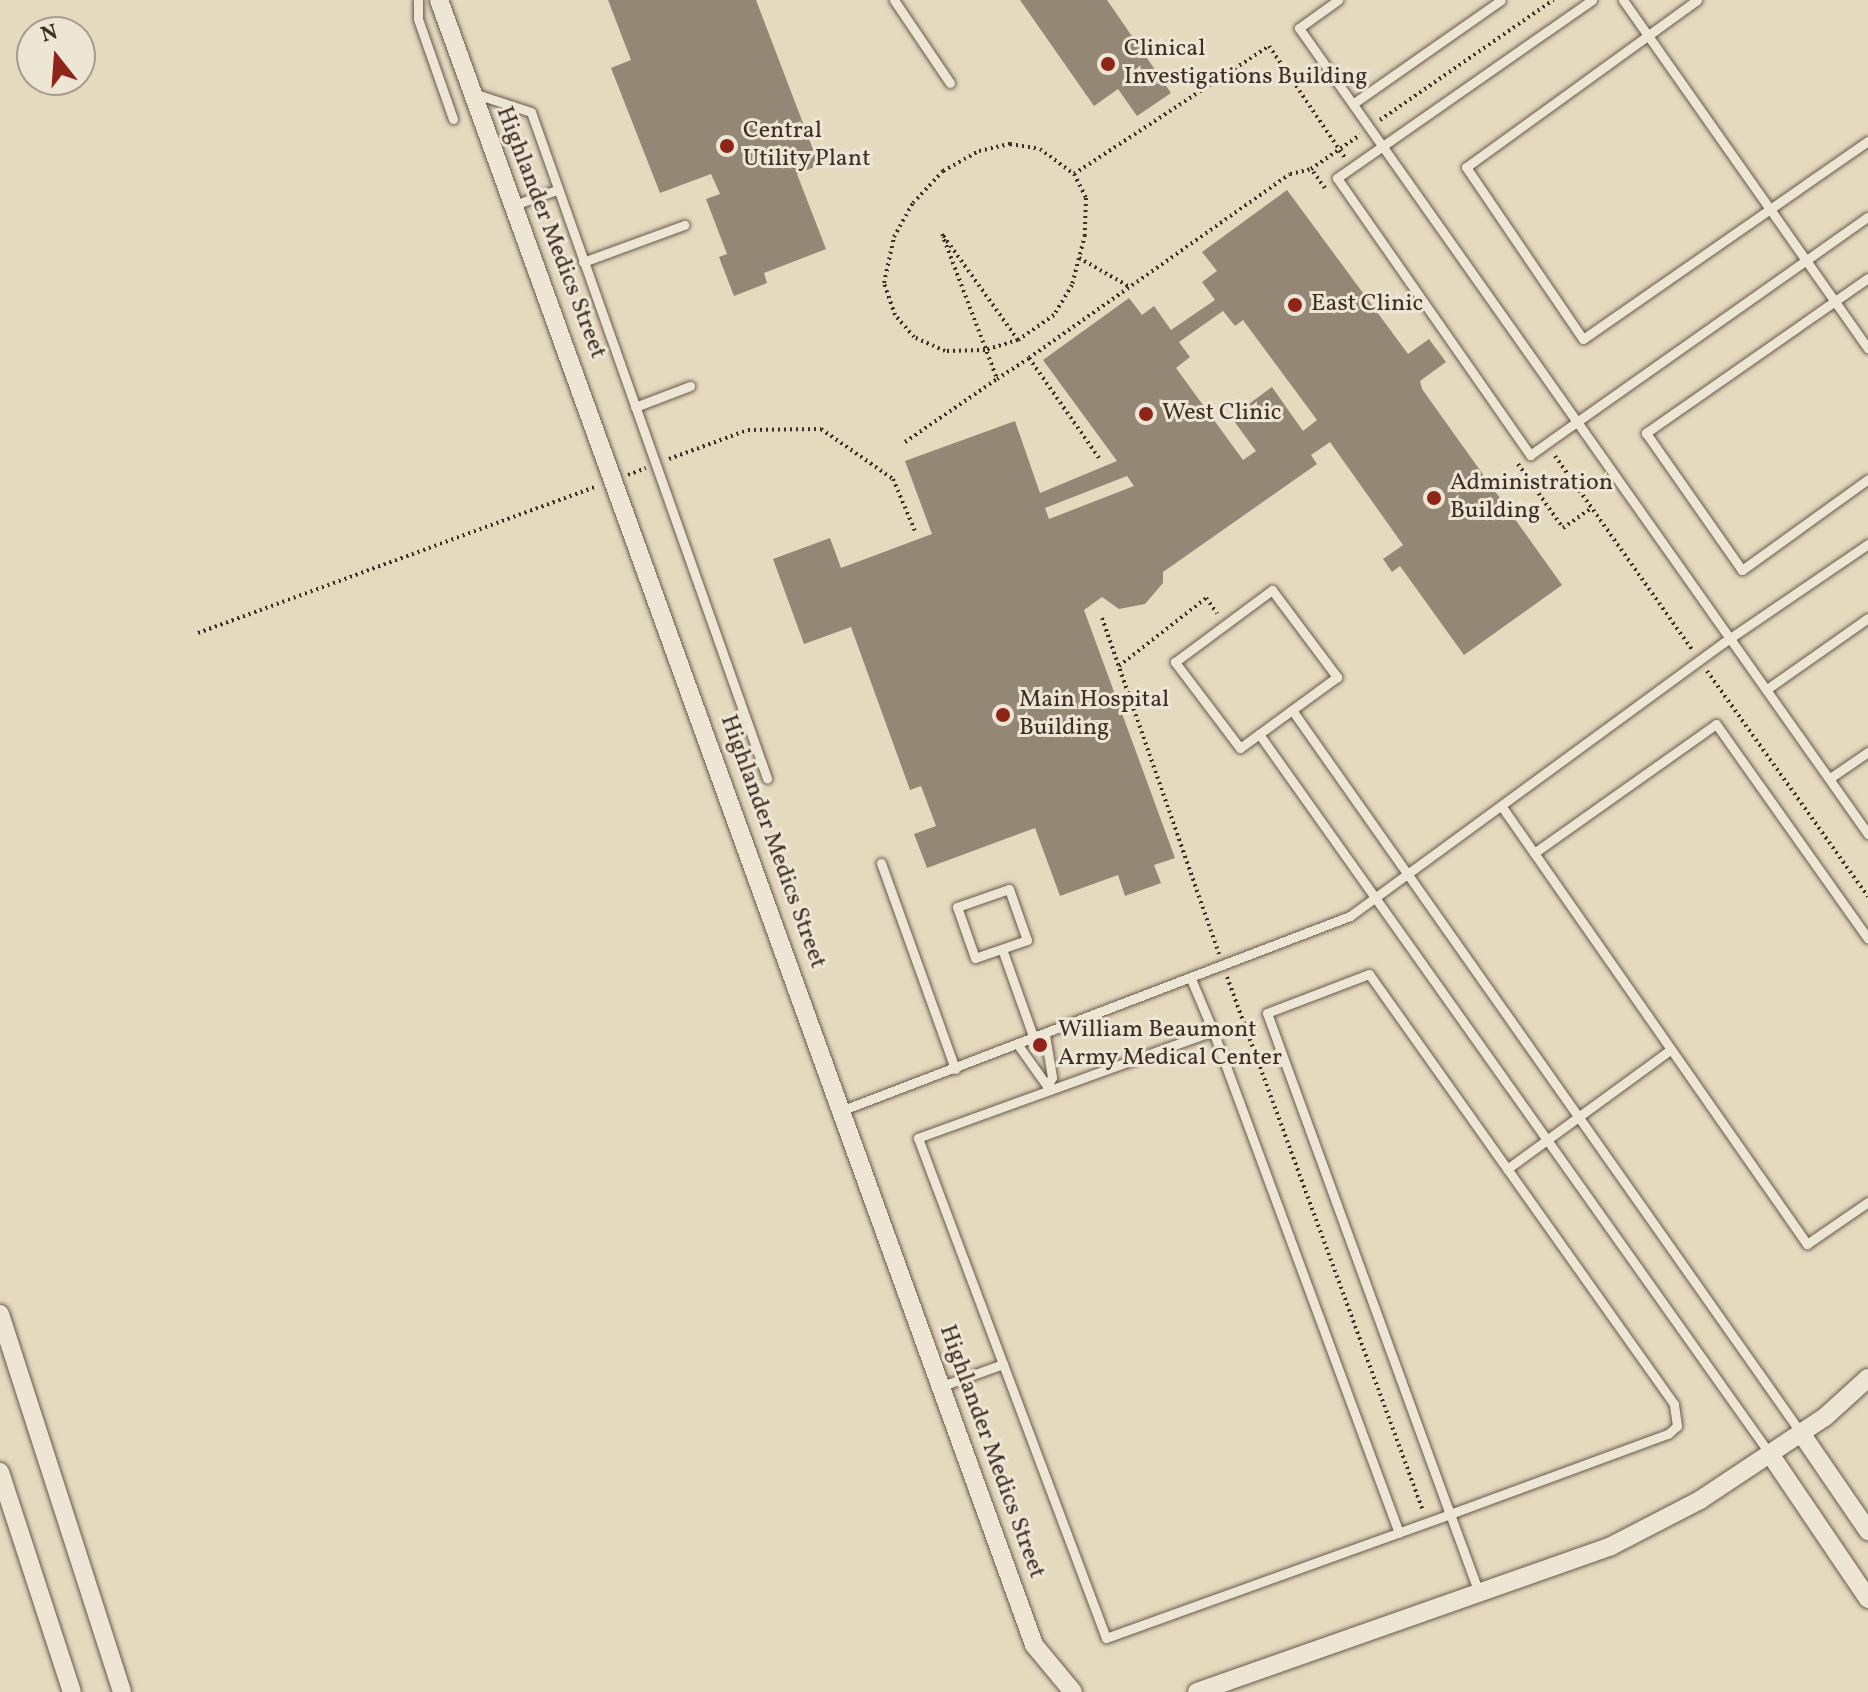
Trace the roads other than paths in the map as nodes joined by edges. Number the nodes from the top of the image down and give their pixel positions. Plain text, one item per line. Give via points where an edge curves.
1 (418, 0) edge
2 (439, 0) edge
3 (894, 0) edge
4 (1338, 0) edge
5 (1501, 0) edge
6 (1592, 0) edge
7 (1623, 0) edge
8 (1697, 0) edge
9 (1647, 35) junction
10 (950, 83) dead end
11 (470, 91) junction
12 (1354, 103) junction
13 (453, 119) dead end
14 (1868, 141) edge
15 (1385, 145) junction
16 (557, 190) junction
17 (514, 205) junction
18 (1770, 208) junction
19 (1868, 217) edge
20 (684, 225) dead end
21 (1807, 260) junction
22 (583, 262) junction
23 (1868, 278) edge
24 (1836, 301) junction
25 (1868, 348) edge
26 (690, 386) dead end
27 (635, 407) junction
28 (1579, 421) junction
29 (1868, 479) edge
30 (1868, 544) edge
31 (1868, 618) edge
32 (1731, 637) junction
33 (1767, 689) junction
34 (1292, 710) junction
35 (1259, 734) junction
36 (1868, 752) edge
37 (767, 778) dead end
38 (1830, 778) junction
39 (1502, 807) junction
40 (1868, 834) edge
41 (1534, 853) junction
42 (881, 863) dead end
43 (1408, 874) junction
44 (1375, 898) junction
45 (1868, 939) edge
46 (1002, 949) junction
47 (1191, 979) junction
48 (1213, 1031) junction
49 (1045, 1035) junction
50 (1034, 1039) junction
51 (1018, 1045) junction
52 (1670, 1050) junction
53 (955, 1069) junction
54 (1049, 1088) junction
55 (843, 1110) junction
56 (1578, 1116) junction
57 (1546, 1139) junction
58 (1507, 1169) junction
59 (1868, 1202) edge
60 (0, 1314) edge
61 (1003, 1364) junction
62 (1868, 1378) edge
63 (942, 1386) junction
64 (1801, 1433) junction
65 (1770, 1454) junction
66 (0, 1472) edge
67 (1450, 1514) junction
68 (1868, 1531) edge
69 (1399, 1533) junction
70 (1479, 1593) junction
71 (1868, 1599) edge
72 (72, 1692) edge
73 (122, 1692) edge
74 (1073, 1692) edge
75 (1197, 1692) edge

1 - 13 lane via 418,19
2 - 11 street, Highlander Medics Street
3 - 10 lane
4 - 12 lane via 1299,28
5 - 12 lane
6 - 15 lane
7 - 9 lane
8 - 9 lane
9 - 18 lane
9 - 18 lane via 1466,167 1583,339
11 - 16 lane via 531,112
11 - 17 street, Highlander Medics Street
12 - 15 lane
14 - 18 lane
15 - 28 lane
15 - 28 lane via 1337,178 1530,455
16 - 17 lane
16 - 22 lane
17 - 55 street, Highlander Medics Street
18 - 21 lane
19 - 21 lane
20 - 22 lane
21 - 24 lane
21 - 28 lane
22 - 27 lane
23 - 24 lane
24 - 25 lane
24 - 29 lane via 1646,433 1742,570
26 - 27 lane
27 - 37 lane
28 - 32 lane
30 - 32 lane
31 - 33 lane
32 - 33 lane
32 - 39 lane
33 - 38 lane
34 - 35 lane
34 - 35 lane via 1337,677 1272,590 1175,662 1240,748
34 - 43 lane
35 - 44 lane
36 - 38 lane
38 - 40 lane
39 - 41 lane
39 - 43 lane
41 - 45 lane via 1716,724
41 - 52 lane
42 - 53 lane
43 - 44 lane
43 - 56 lane
44 - 47 lane via 1350,916
44 - 57 lane
46 - 46 lane via 1027,940 1009,889 957,907 975,958
46 - 50 lane
47 - 48 lane
47 - 49 lane
48 - 54 lane
48 - 69 lane
49 - 50 lane
49 - 54 lane
50 - 51 lane
51 - 53 lane
51 - 54 lane
52 - 56 lane
52 - 59 lane via 1807,1244
53 - 55 lane
54 - 61 lane via 918,1138
55 - 63 street, Highlander Medics Street
56 - 57 lane
56 - 64 lane
57 - 58 lane
57 - 65 lane
58 - 67 lane via 1674,1404 1677,1426 1668,1434
58 - 67 lane via 1369,974 1267,1013
60 - 73 street
61 - 63 lane
61 - 69 lane via 1106,1638
62 - 64 street
63 - 74 street, Highlander Medics Street via 1034,1645
64 - 65 street
64 - 68 street
65 - 70 street via 1700,1500 1611,1546
65 - 71 street
66 - 72 street
67 - 69 lane
67 - 70 lane
70 - 75 street

